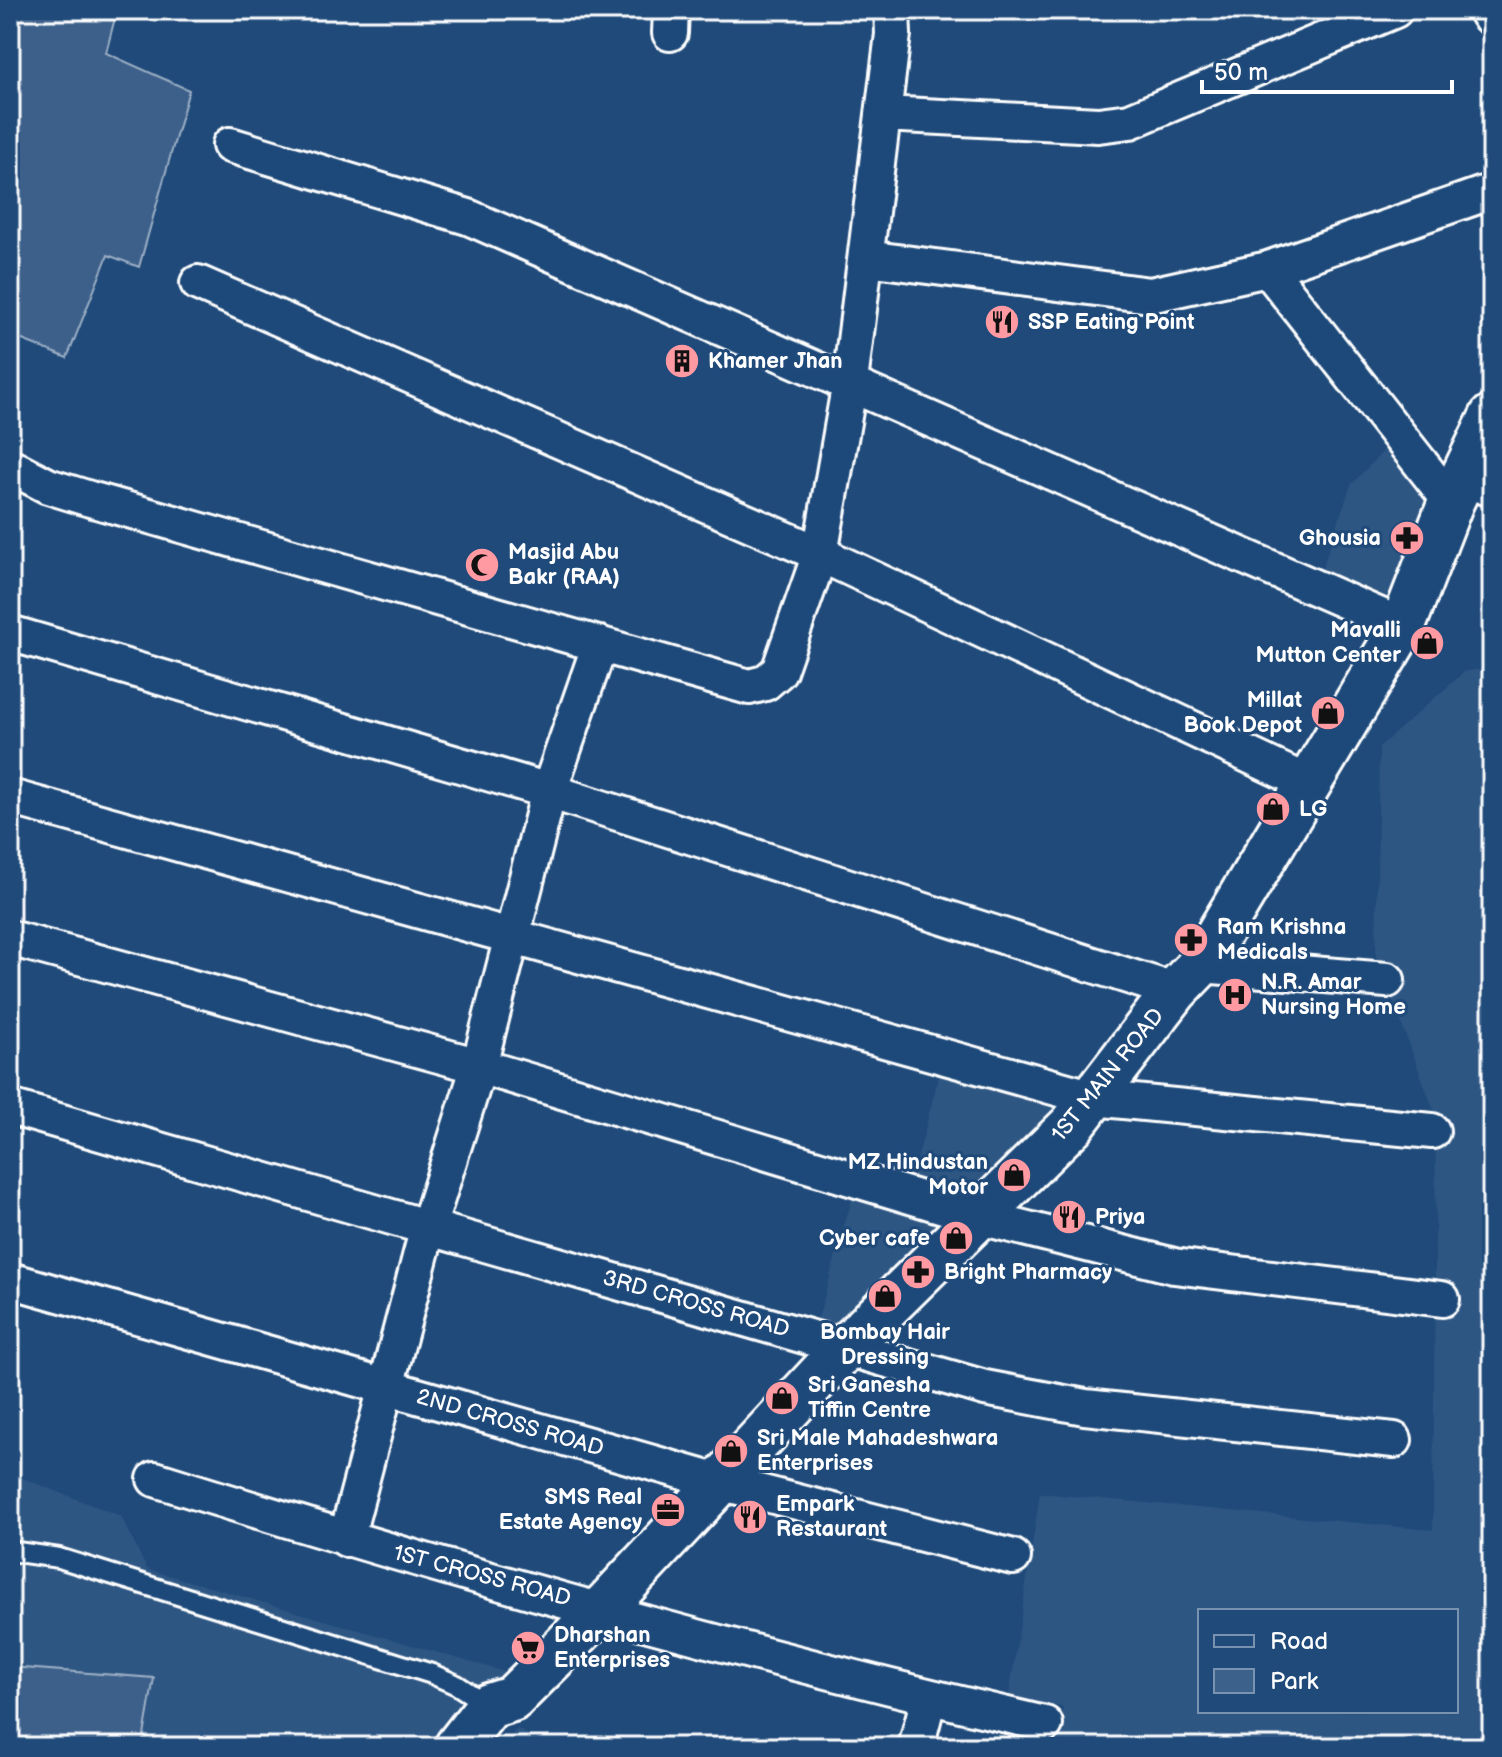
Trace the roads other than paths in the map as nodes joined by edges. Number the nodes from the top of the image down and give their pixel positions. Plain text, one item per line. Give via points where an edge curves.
1 (892, 10) edge
2 (1395, 10) edge
3 (883, 114) junction
4 (230, 145) dead end
5 (1492, 191) edge
6 (866, 258) junction
7 (1268, 269) junction
8 (198, 283) dead end
9 (850, 382) junction
10 (1492, 417) edge
11 (10, 466) edge
12 (1468, 490) edge
13 (820, 554) junction
14 (1403, 626) junction
15 (10, 633) edge
16 (600, 644) junction
17 (1310, 784) junction
18 (549, 791) junction
19 (10, 797) edge
20 (513, 935) junction
21 (10, 938) edge
22 (1187, 978) junction
23 (1387, 980) dead end
24 (479, 1066) junction
25 (1093, 1098) junction
26 (10, 1107) edge
27 (1432, 1131) dead end
28 (980, 1217) junction
29 (428, 1227) junction
30 (10, 1280) edge
31 (1442, 1299) dead end
32 (846, 1347) junction
33 (386, 1388) junction
34 (1394, 1440) dead end
35 (155, 1479) dead end
36 (723, 1483) junction
37 (346, 1539) junction
38 (10, 1551) edge
39 (1013, 1557) dead end
40 (602, 1609) junction
41 (929, 1697) junction
42 (496, 1717) edge
43 (1045, 1724) dead end
44 (457, 1747) edge
45 (916, 1747) edge

1 - 3 street
2 - 3 street via 1130,121 1098,125
3 - 6 street
4 - 9 street via 468,217
5 - 7 street
6 - 7 street via 1150,295
6 - 9 street
7 - 12 street
8 - 13 street
9 - 13 street
9 - 14 street
10 - 12 street, 1ST MAIN ROAD
11 - 16 street via 90,499
12 - 14 street, 1ST MAIN ROAD
13 - 16 street via 779,671 765,683 749,687
13 - 17 street
14 - 17 street, 1ST MAIN ROAD
15 - 18 street
16 - 18 street
17 - 22 street, 1ST MAIN ROAD
18 - 20 street
18 - 22 street
19 - 20 street
20 - 24 street
20 - 25 street
21 - 24 street
22 - 23 street
22 - 25 street, 1ST MAIN ROAD
24 - 28 street
24 - 29 street
25 - 27 street
25 - 28 street, 1ST MAIN ROAD
26 - 29 street, 3RD CROSS ROAD
28 - 31 street via 1174,1266
28 - 32 street, 1ST MAIN ROAD
29 - 32 street, 3RD CROSS ROAD
29 - 33 street
30 - 33 street, 2ND CROSS ROAD
32 - 34 street, 3RD CROSS ROAD via 985,1388 1085,1407
32 - 36 street, 1ST MAIN ROAD
33 - 36 street, 2ND CROSS ROAD
33 - 37 street
35 - 37 street, 1ST CROSS ROAD
36 - 39 street, 2ND CROSS ROAD
36 - 40 street, 1ST MAIN ROAD
37 - 40 street, 1ST CROSS ROAD
38 - 42 lane via 59,1558 432,1674 457,1685
40 - 41 street, 1ST CROSS ROAD
40 - 42 street, 1ST MAIN ROAD
41 - 43 street, 1ST CROSS ROAD
41 - 45 street
42 - 44 street, 1ST MAIN ROAD

